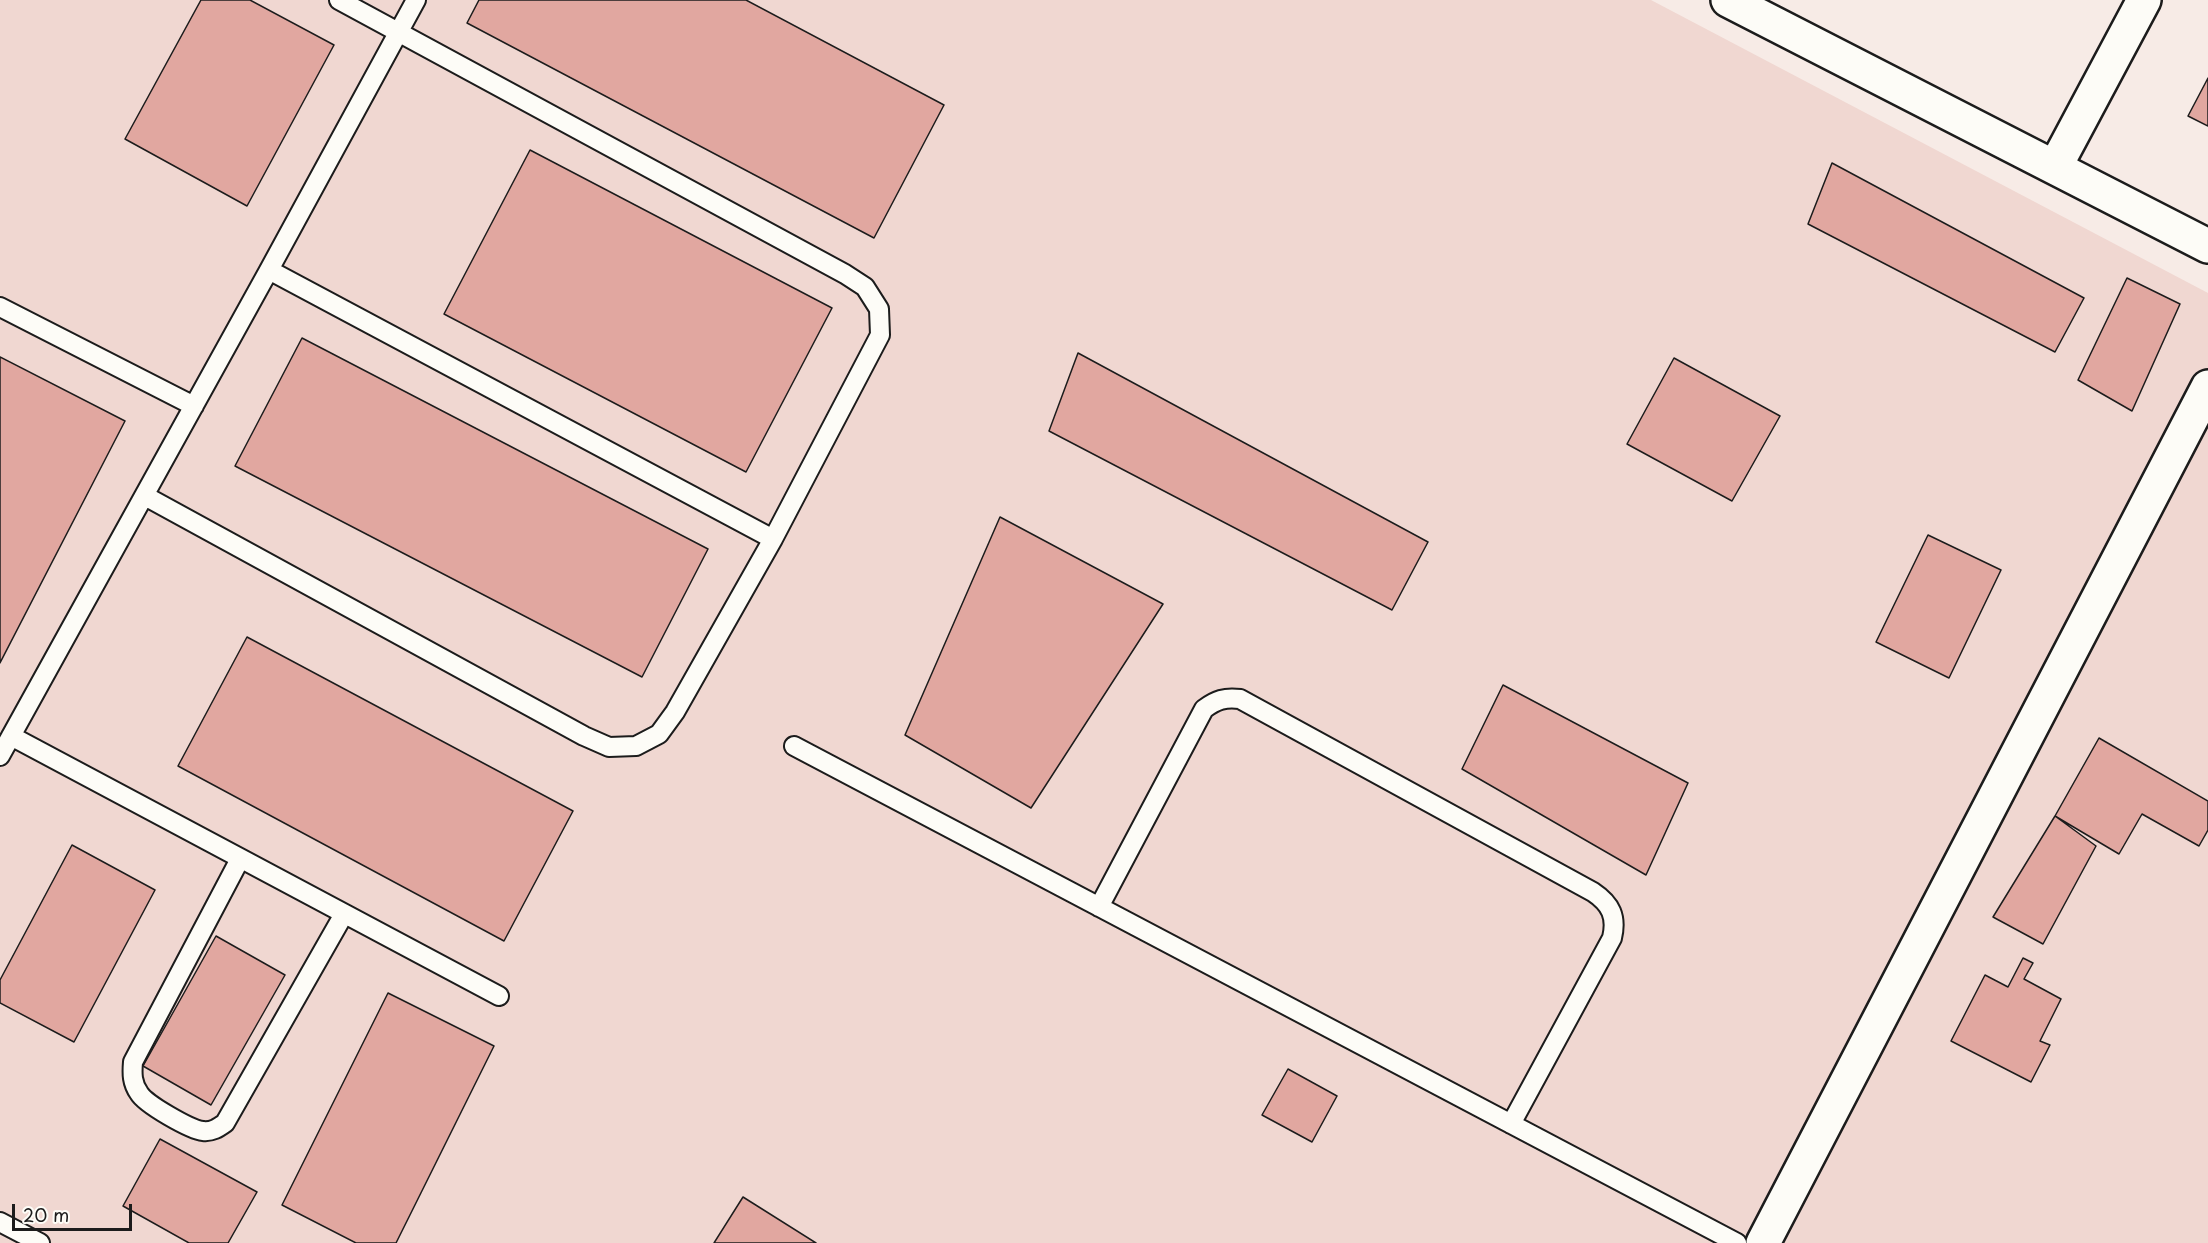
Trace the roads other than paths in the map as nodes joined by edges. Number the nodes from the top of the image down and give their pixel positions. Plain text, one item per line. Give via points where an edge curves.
1 (339, 0) edge
2 (416, 0) edge
3 (1728, 0) edge
4 (2144, 0) edge
5 (399, 32) junction
6 (2055, 167) junction
7 (2208, 246) edge
8 (269, 270) junction
9 (0, 307) edge
10 (2208, 387) edge
11 (194, 406) junction
12 (145, 496) junction
13 (773, 539) junction
14 (11, 736) junction
15 (794, 746) dead end
16 (0, 756) edge
17 (240, 859) junction
18 (1099, 907) junction
19 (344, 914) junction
20 (499, 996) dead end
21 (1511, 1124) junction
22 (0, 1222) edge
23 (40, 1243) edge
24 (1737, 1243) edge
25 (1763, 1243) edge

1 - 5 lane
2 - 5 lane
3 - 6 street
4 - 6 street
5 - 8 lane
5 - 13 lane via 865,287 879,309 880,335
6 - 7 street
8 - 11 lane
8 - 13 lane
9 - 11 lane
10 - 25 street
11 - 12 lane
12 - 13 lane via 609,747 636,746 659,734
12 - 14 lane
14 - 16 lane
14 - 17 lane
15 - 18 lane
17 - 19 lane
17 - 19 lane via 133,1062 132,1079 139,1095 189,1126 201,1131 214,1130 225,1123
18 - 21 lane
18 - 21 lane via 1204,709 1215,701 1240,699 1593,892 1613,912 1612,938
19 - 20 lane
21 - 24 lane
22 - 23 lane

